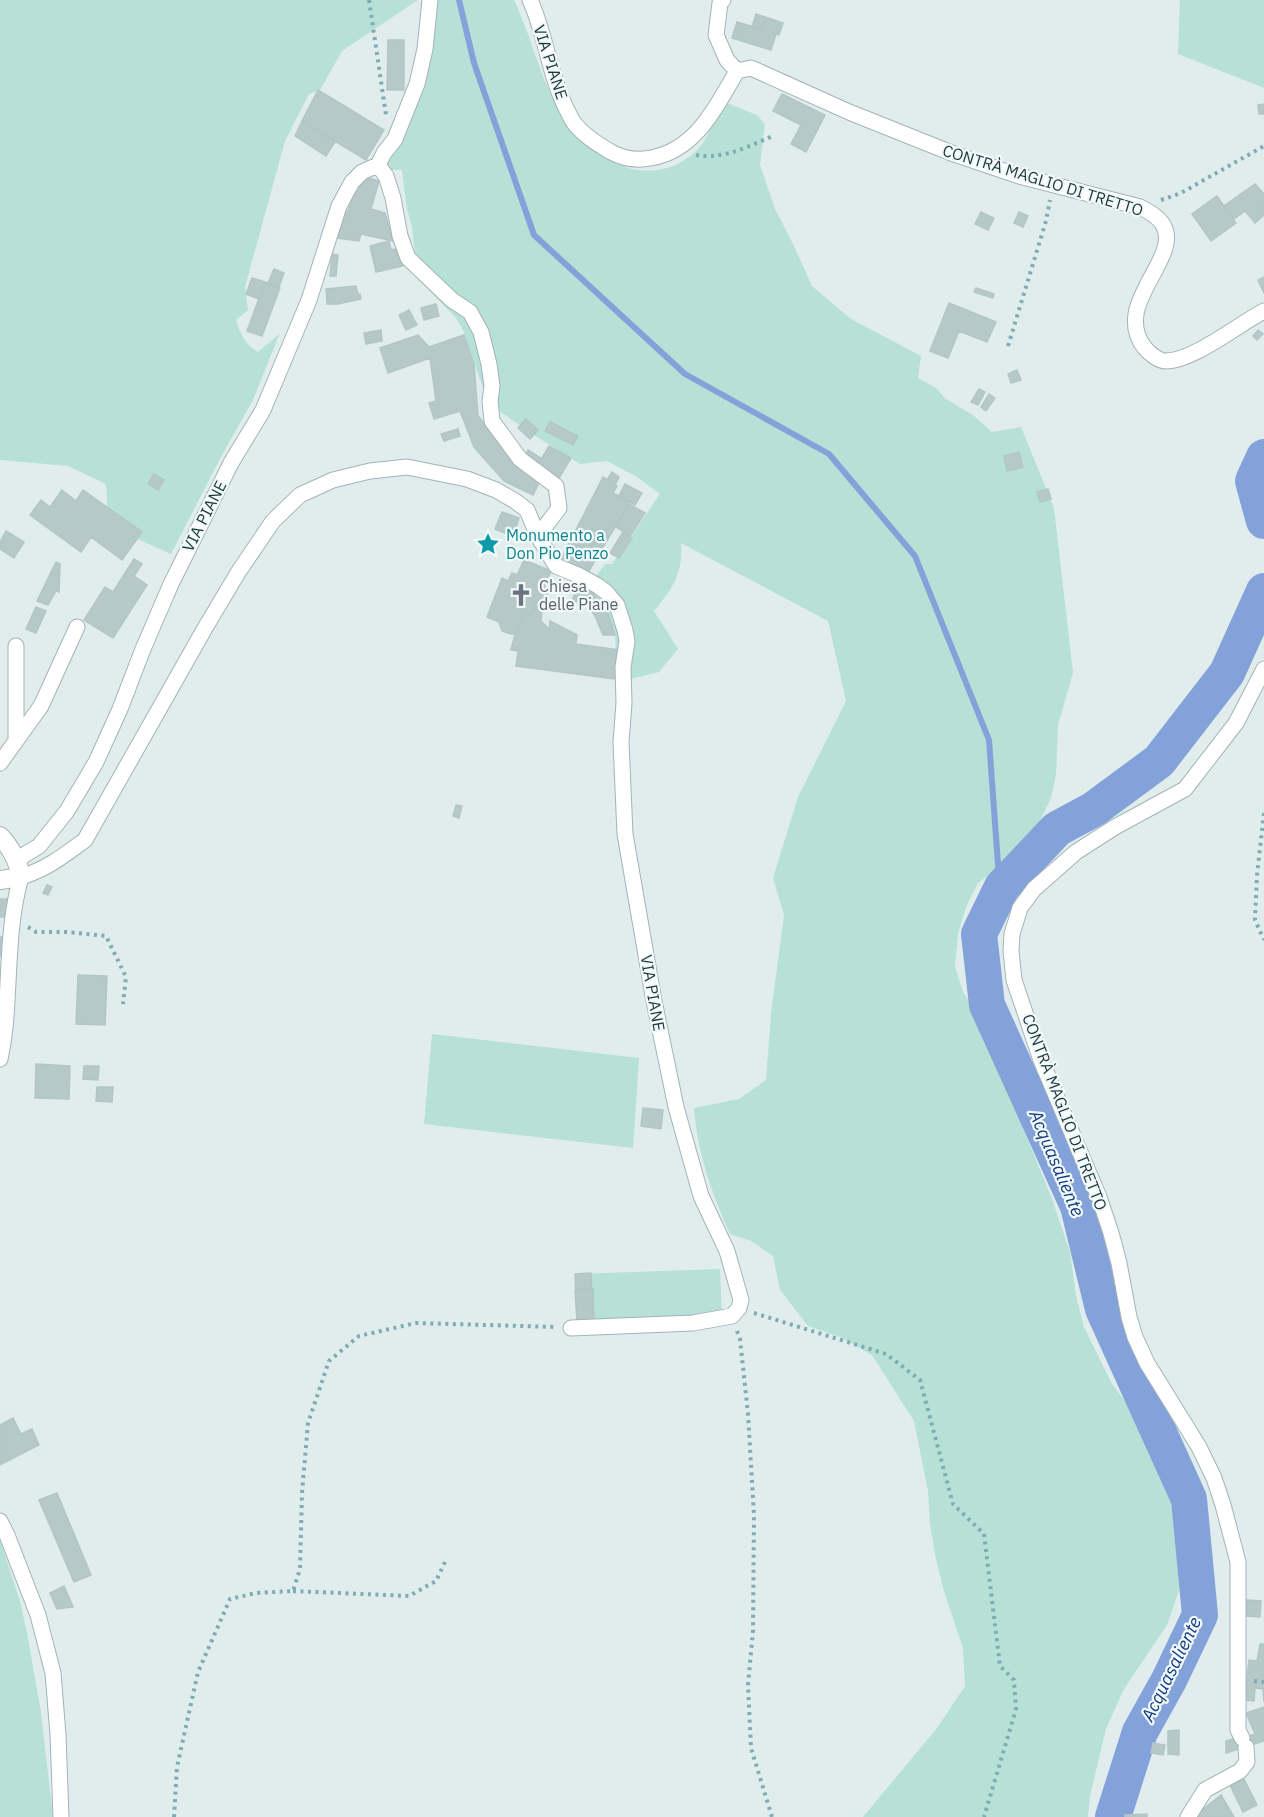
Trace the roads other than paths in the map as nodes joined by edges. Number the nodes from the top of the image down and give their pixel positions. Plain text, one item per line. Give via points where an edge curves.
1 (430, 0) edge
2 (530, 0) edge
3 (723, 0) edge
4 (737, 70) junction
5 (378, 165) junction
6 (1264, 311) edge
7 (538, 536) junction
8 (77, 627) dead end
9 (15, 646) dead end
10 (1264, 669) edge
11 (16, 740) junction
12 (0, 763) edge
13 (0, 836) edge
14 (18, 868) junction
15 (0, 880) edge
16 (0, 1059) edge
17 (572, 1328) road end
18 (0, 1521) edge
19 (61, 1817) edge
20 (1188, 1817) edge

1 - 5 street, VIA PIANE via 417,84 395,139
2 - 4 street, VIA PIANE via 556,85 575,124 599,145 625,159 675,152 709,117
3 - 4 street via 716,35 727,60
4 - 6 street, CONTRÀ MAGLIO DI TRETTO via 751,68 996,169 1140,207 1158,219 1164,226 1166,245 1139,301 1135,319 1140,342 1154,357 1165,362 1186,356
5 - 7 street via 386,176 408,258 470,312 480,332 492,386 492,421 520,459 556,486 558,508
5 - 14 street, VIA PIANE via 352,182 339,206 309,300 263,410 231,463 171,584 96,762 67,812
7 - 14 street, VIA PIANE via 527,510 496,490 467,479 407,467 333,480 300,495 273,520 239,572 85,840 39,871
7 - 17 street, VIA PIANE via 556,567 606,592 617,605 626,630 621,742 625,834 676,1107 701,1196 726,1251 741,1300 736,1312 693,1323
8 - 11 street via 41,706
9 - 11 street
10 - 20 street, CONTRÀ MAGLIO DI TRETTO via 1236,723 1185,789 1076,852 1034,889 1020,908 1012,934 1014,980 1041,1060 1099,1197 1135,1337 1214,1478 1239,1562 1238,1730 1247,1762 1240,1771 1205,1790
11 - 12 street
13 - 14 street
14 - 15 street, VIA PIANE
14 - 16 street
18 - 19 street via 38,1615 53,1672

